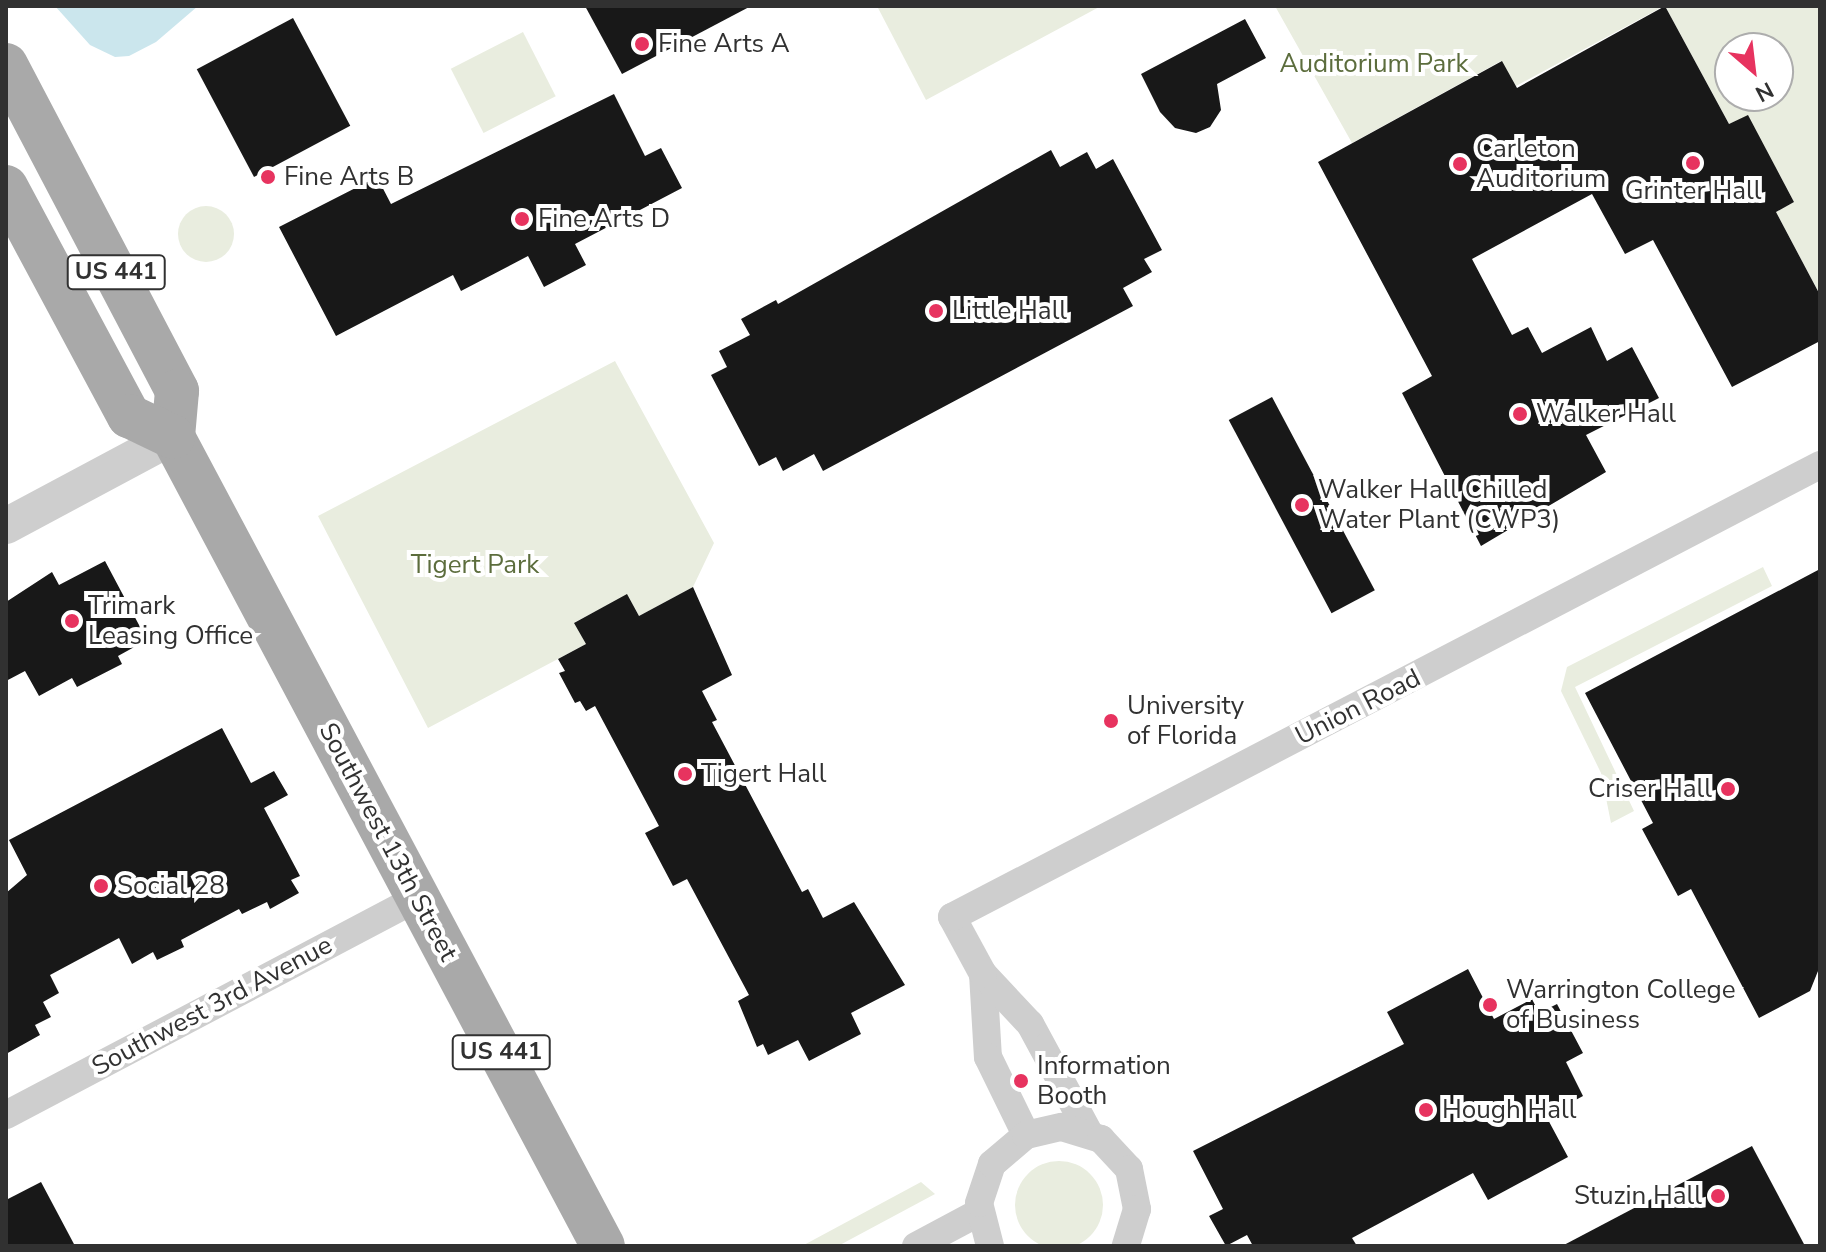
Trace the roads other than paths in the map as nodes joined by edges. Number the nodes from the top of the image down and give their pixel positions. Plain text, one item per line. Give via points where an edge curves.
1 (6, 65) edge
2 (6, 187) edge
3 (173, 437) junction
4 (1820, 465) edge
5 (6, 526) edge
6 (419, 897) junction
7 (983, 974) junction
8 (6, 1115) edge
9 (1089, 1133) junction
10 (1026, 1135) junction
11 (980, 1212) junction
12 (603, 1246) edge
13 (916, 1246) edge
14 (990, 1246) edge
15 (1126, 1246) edge

1 - 3 main road, US 441 via 177,391
2 - 3 main road, US 441 via 129,416
3 - 5 street
3 - 6 main road, Southwest 13th Street / US 441
4 - 7 street, Union Road via 952,917
6 - 8 street, Southwest 3rd Avenue
6 - 12 main road, Southwest 13th Street / US 441
7 - 9 street, Union Road via 1030,1024
7 - 10 street, Union Road via 988,1057
9 - 10 street via 1062,1127
9 - 15 street, Union Road via 1117,1153 1136,1189 1137,1209
10 - 11 street via 992,1164 983,1182
11 - 13 street
11 - 14 street

